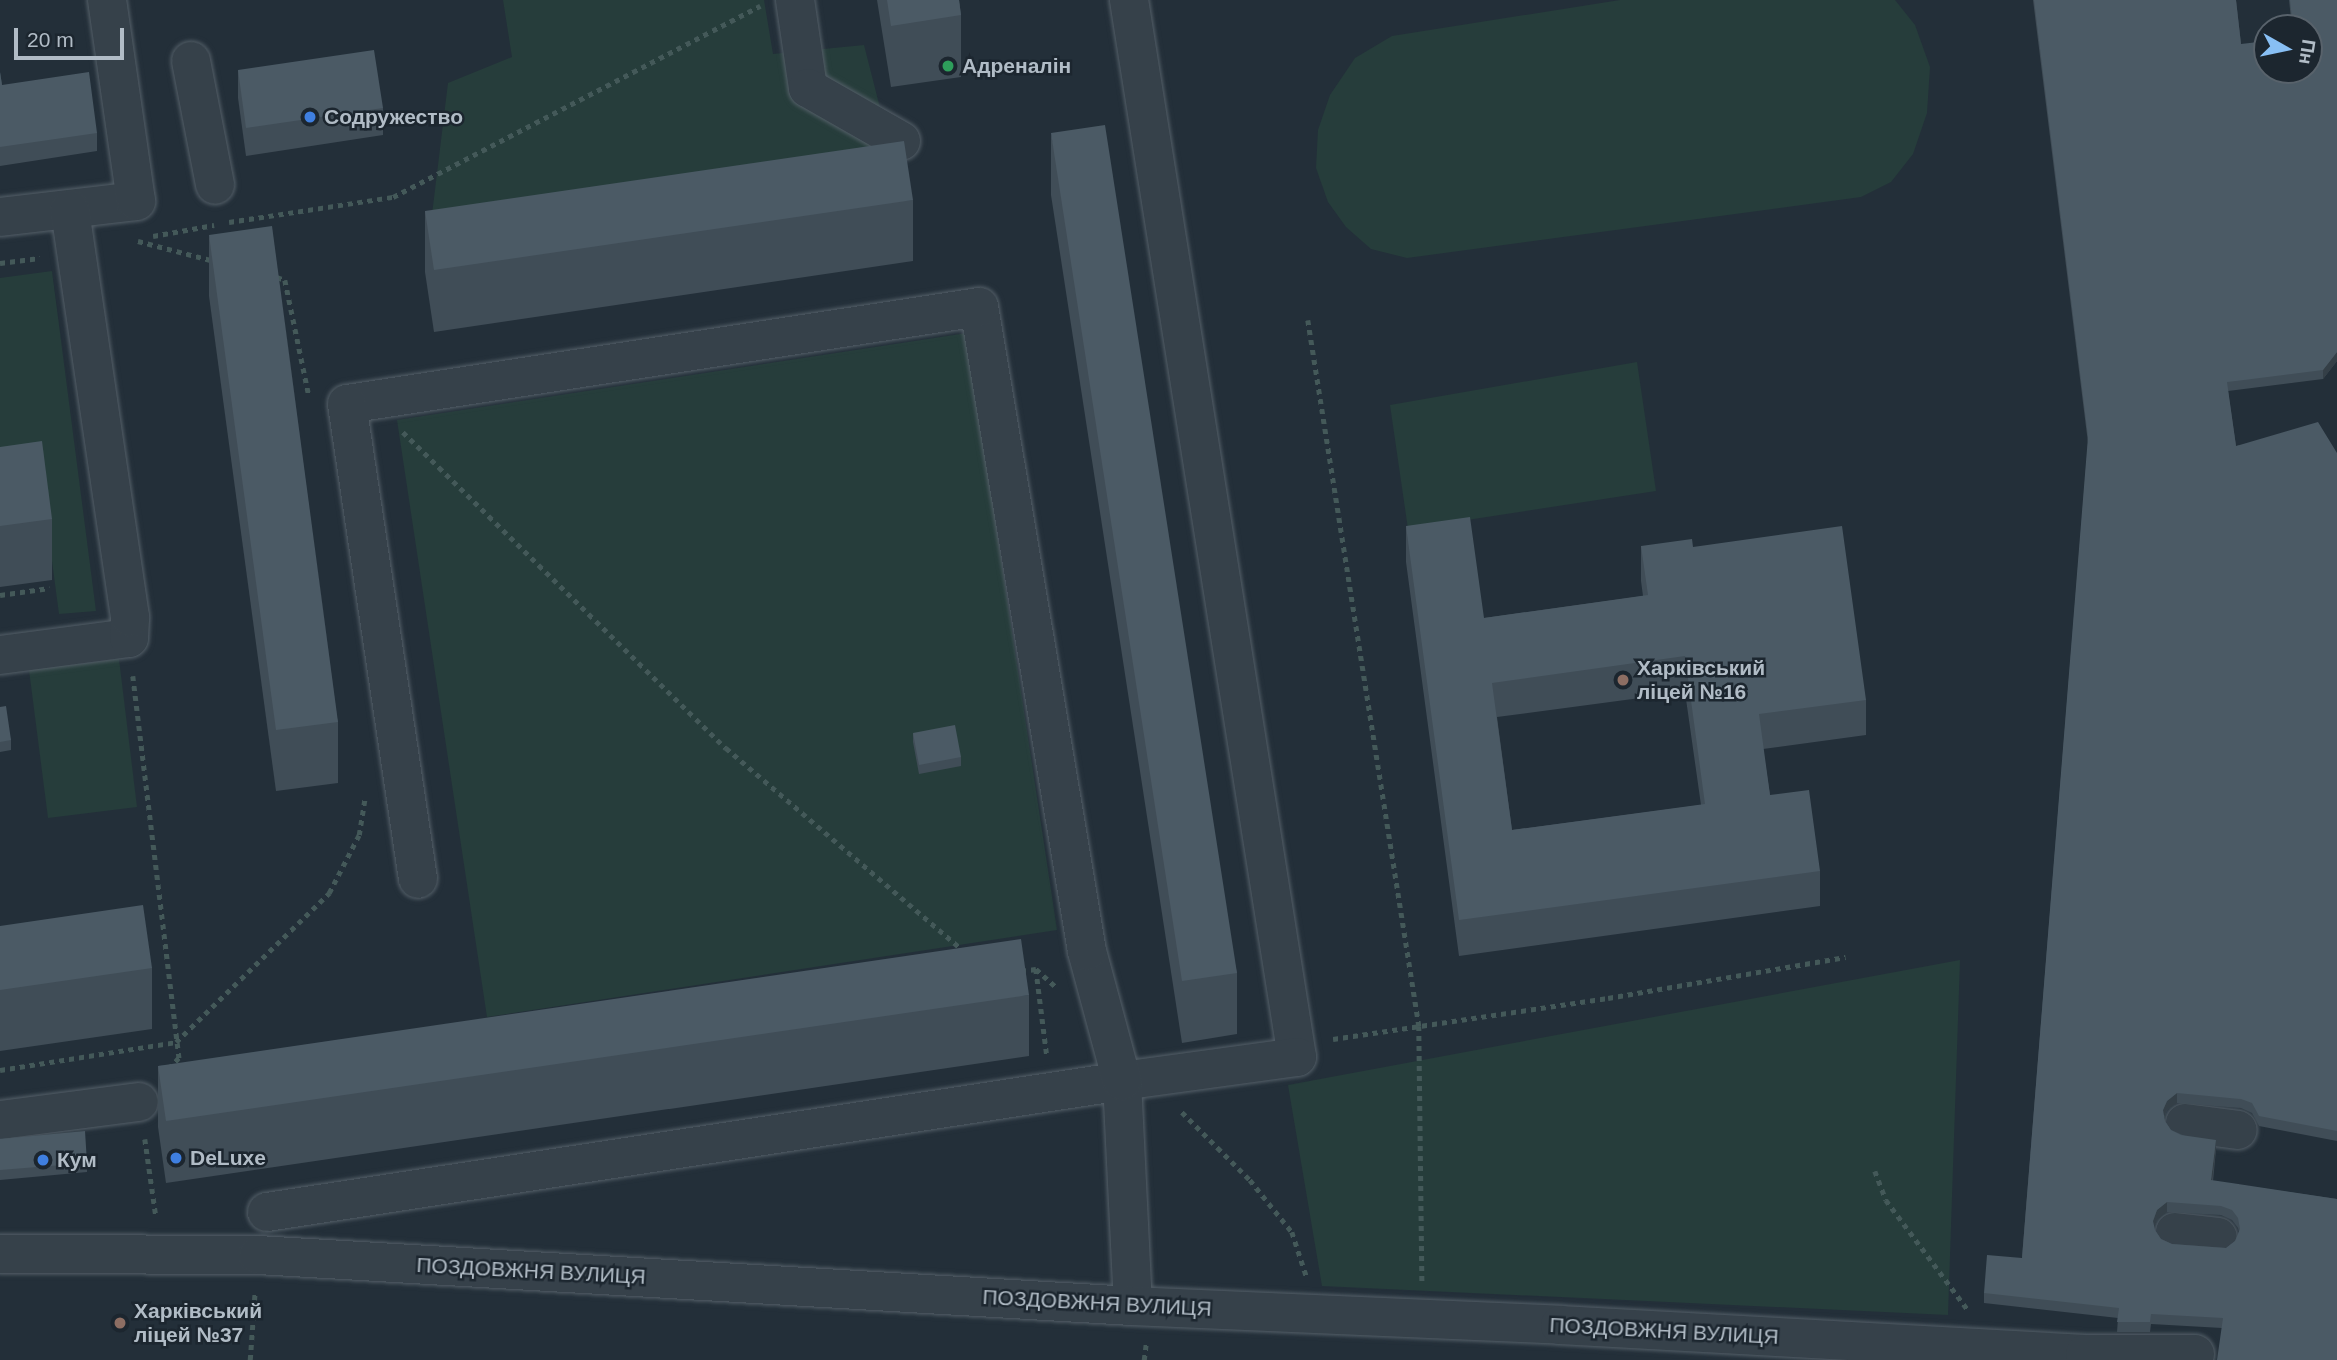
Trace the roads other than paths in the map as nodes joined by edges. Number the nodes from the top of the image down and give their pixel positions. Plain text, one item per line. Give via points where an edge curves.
1 (107, 0) edge
2 (795, 0) edge
3 (1129, 0) edge
4 (191, 61) dead end
5 (901, 141) edge
6 (215, 185) dead end
7 (70, 209) junction
8 (0, 217) edge
9 (0, 655) edge
10 (418, 879) dead end
11 (1136, 1079) junction
12 (139, 1102) road end
13 (0, 1120) edge
14 (2185, 1124) dead end
15 (2238, 1130) dead end
16 (267, 1212) dead end
17 (2175, 1232) dead end
18 (2218, 1237) dead end
19 (0, 1254) edge
20 (1133, 1306) junction
21 (2195, 1354) dead end

1 - 7 street via 135,201
2 - 5 street via 808,88
3 - 11 street via 1297,1057
4 - 6 street
7 - 8 street
7 - 9 street via 130,617 128,638
10 - 11 street via 347,404 979,307 1087,951
11 - 16 street
11 - 20 street
12 - 13 street
14 - 15 street
17 - 18 street
19 - 20 street, ПОЗДОВЖНЯ ВУЛИЦЯ via 258,1255
20 - 21 street, ПОЗДОВЖНЯ ВУЛИЦЯ via 2073,1353

